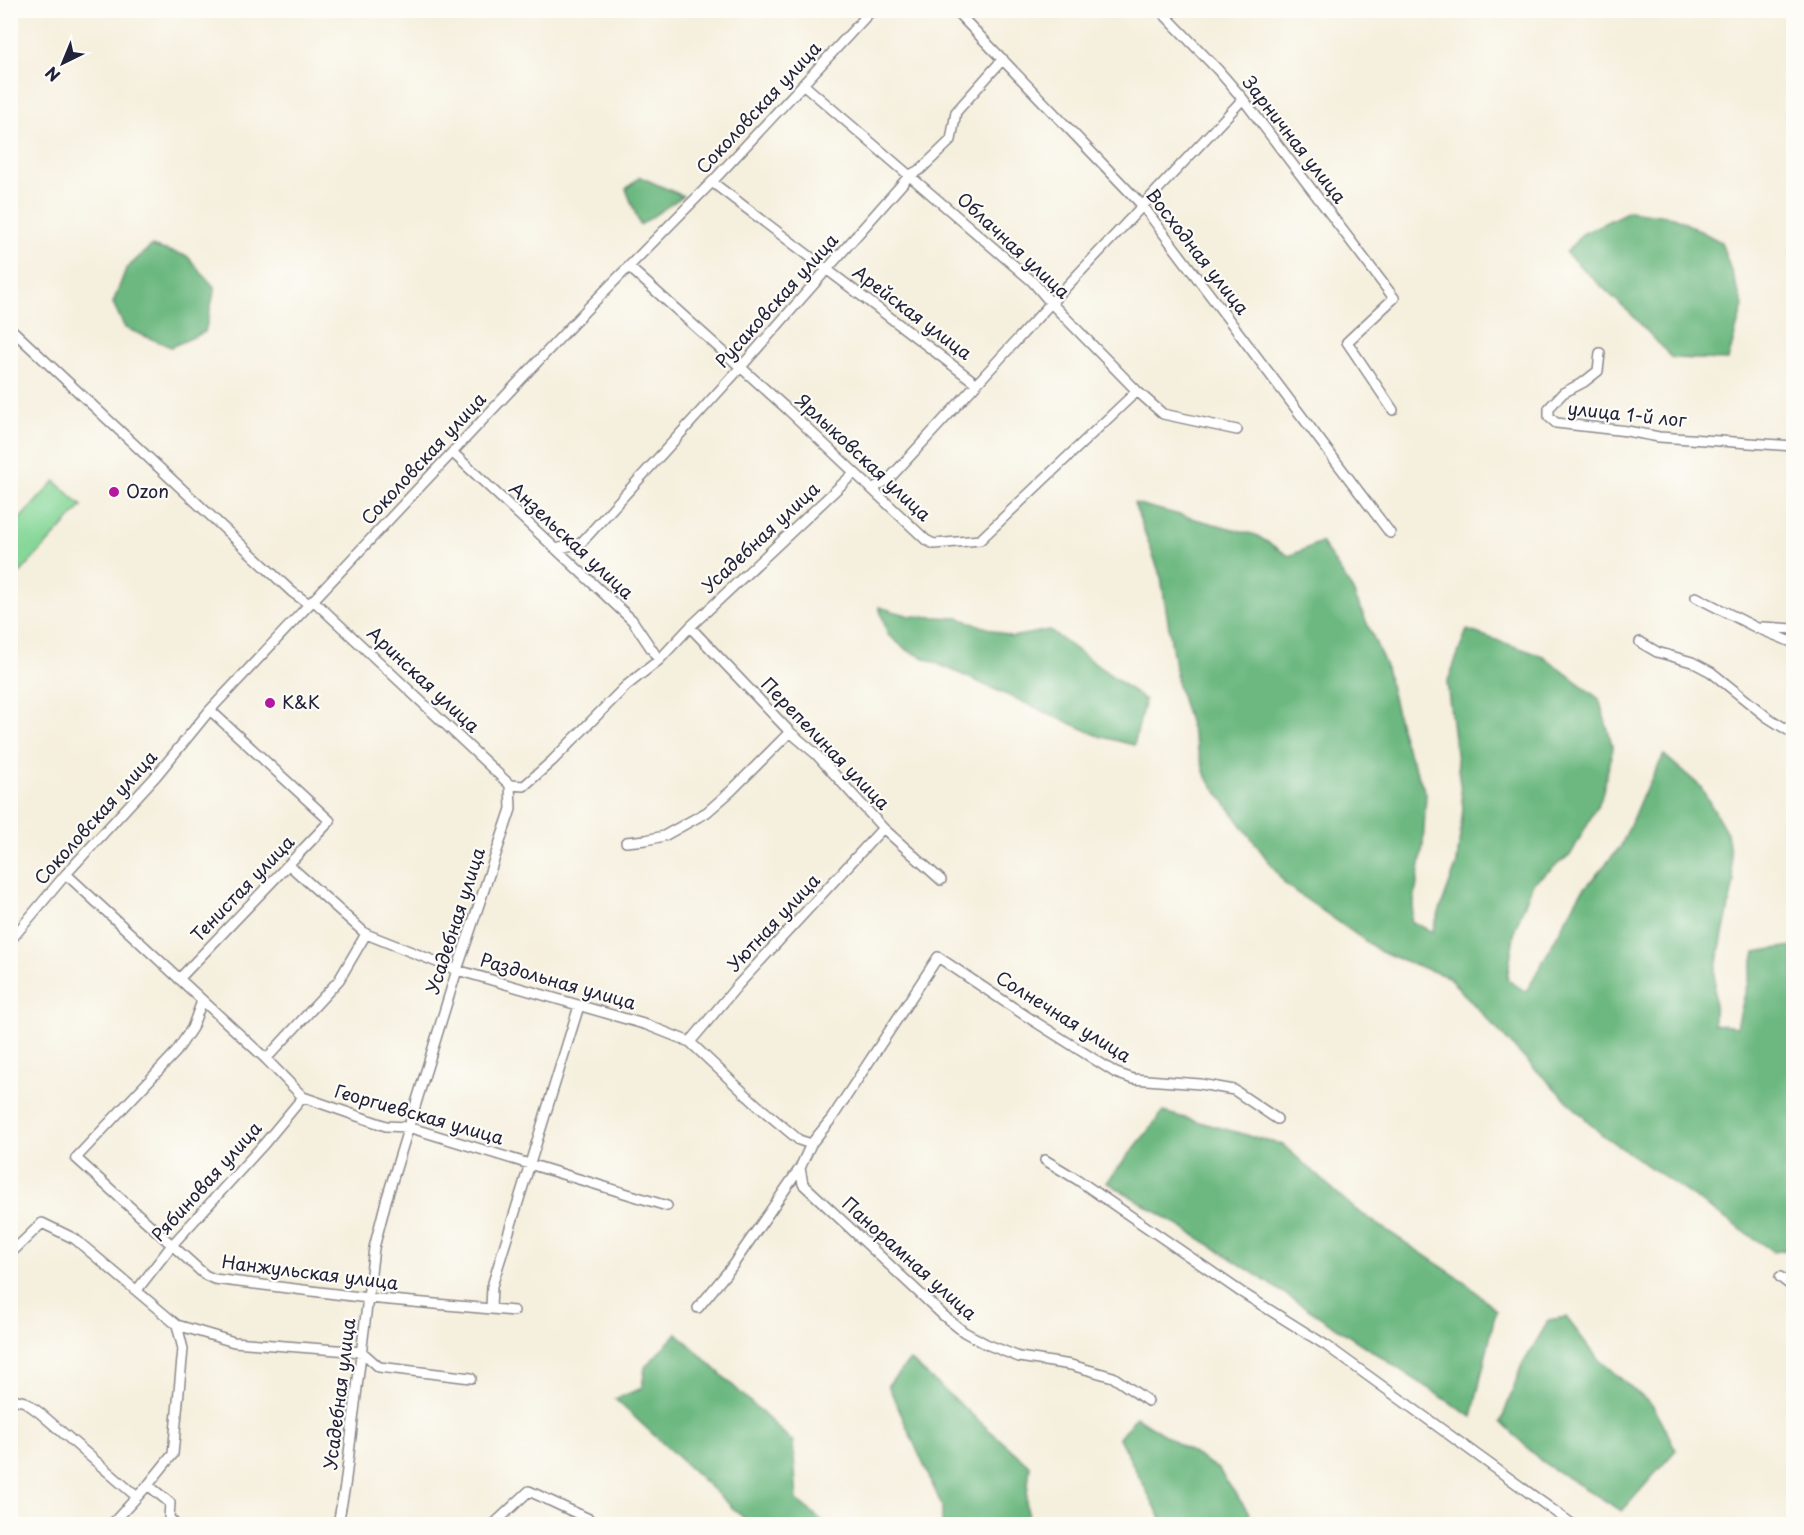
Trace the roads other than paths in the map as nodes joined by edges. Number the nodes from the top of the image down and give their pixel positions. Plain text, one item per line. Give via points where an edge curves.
1 (873, 10) edge
2 (955, 10) edge
3 (1160, 10) edge
4 (1003, 59) junction
5 (804, 85) junction
6 (1243, 99) junction
7 (910, 175) junction
8 (712, 182) junction
9 (1142, 205) junction
10 (628, 267) junction
11 (828, 270) junction
12 (1051, 303) junction
13 (10, 328) edge
14 (1600, 353) dead end
15 (740, 368) junction
16 (976, 384) junction
17 (1137, 391) junction
18 (1393, 410) dead end
19 (1237, 430) dead end
20 (1794, 446) edge
21 (453, 453) junction
22 (854, 473) junction
23 (872, 489) junction
24 (1390, 533) dead end
25 (556, 549) junction
26 (1696, 597) dead end
27 (311, 602) junction
28 (690, 627) junction
29 (1755, 627) junction
30 (1794, 629) edge
31 (1640, 642) dead end
32 (1794, 643) edge
33 (659, 660) junction
34 (210, 710) junction
35 (790, 732) junction
36 (1794, 734) edge
37 (510, 785) junction
38 (883, 828) junction
39 (627, 842) dead end
40 (289, 865) junction
41 (66, 874) junction
42 (941, 880) dead end
43 (366, 934) junction
44 (10, 941) edge
45 (457, 970) junction
46 (179, 979) junction
47 (202, 1001) junction
48 (579, 1006) junction
49 (690, 1042) junction
50 (266, 1059) junction
51 (303, 1097) junction
52 (1277, 1119) dead end
53 (408, 1127) junction
54 (811, 1144) junction
55 (1045, 1160) dead end
56 (529, 1165) junction
57 (800, 1168) junction
58 (667, 1206) dead end
59 (172, 1245) junction
60 (10, 1254) edge
61 (1780, 1277) dead end
62 (1794, 1287) edge
63 (137, 1290) junction
64 (368, 1298) junction
65 (491, 1308) junction
66 (698, 1308) dead end
67 (514, 1311) dead end
68 (177, 1325) junction
69 (362, 1352) junction
70 (471, 1378) dead end
71 (10, 1398) edge
72 (1148, 1401) dead end
73 (148, 1485) junction
74 (137, 1497) junction
75 (112, 1524) edge
76 (175, 1524) edge
77 (337, 1524) edge
78 (494, 1524) edge
79 (594, 1524) edge
80 (1572, 1524) edge

1 - 5 street, Соколовская улица
2 - 4 street, Восходная улица
3 - 6 street, Зарничная улица
4 - 7 street, Русаковская улица via 956,112 951,140
4 - 9 street, Восходная улица
5 - 7 street, Облачная улица
5 - 8 street, Соколовская улица
6 - 9 street
6 - 18 street, Зарничная улица via 1394,298 1347,342
7 - 11 street, Русаковская улица
7 - 12 street, Облачная улица via 1032,281
8 - 10 street, Соколовская улица
8 - 11 street, Арейская улица
9 - 12 street
9 - 24 street, Восходная улица
10 - 15 street, Ярлыковская улица
10 - 21 street, Соколовская улица
11 - 15 street, Русаковская улица
11 - 16 street, Арейская улица
12 - 16 street
12 - 17 street, Облачная улица
13 - 27 street, Аринская улица via 292,592
14 - 20 street, улица 1-й лог via 1598,371 1563,393 1549,408 1549,417 1556,423 1659,436
15 - 22 street, Ярлыковская улица
15 - 25 street, Русаковская улица via 581,543
16 - 23 street via 889,479
17 - 19 street, Облачная улица via 1162,414
17 - 23 street, Ярлыковская улица via 980,540 934,544
21 - 25 street, Анзельская улица
21 - 27 street, Соколовская улица
22 - 23 street, Ярлыковская улица
22 - 28 street, Усадебная улица
25 - 33 street, Анзельская улица via 632,620
26 - 29 street
27 - 34 street, Соколовская улица
27 - 37 street, Аринская улица
28 - 33 street, Усадебная улица
28 - 35 street, Перепелиная улица
29 - 30 street
29 - 32 street
31 - 36 street via 1711,672
33 - 37 street, Усадебная улица via 626,686 524,786
34 - 40 street, Тенистая улица via 330,821
34 - 41 street, Соколовская улица
35 - 38 street, Перепелиная улица via 816,754
35 - 39 street via 707,812 664,836
37 - 45 street, Усадебная улица via 511,808
38 - 42 street, Перепелиная улица
38 - 49 street, Уютная улица
40 - 43 street, Раздольная улица
40 - 46 street, Тенистая улица
41 - 44 street, Соколовская улица
41 - 46 street, Георгиевская улица
43 - 45 street, Раздольная улица
43 - 50 street via 339,980
45 - 48 street, Раздольная улица
45 - 53 street, Усадебная улица
46 - 47 street, Георгиевская улица
47 - 50 street, Георгиевская улица
47 - 59 street, Нанжульская улица via 192,1028 176,1052 76,1158
48 - 49 street, Раздольная улица
48 - 56 street
49 - 54 street, Раздольная улица via 757,1105 799,1140
50 - 51 street, Георгиевская улица
51 - 53 street, Георгиевская улица via 386,1126
51 - 59 street, Рябиновая улица
52 - 54 street, Солнечная улица via 1233,1090 1133,1079 1116,1073 938,957
53 - 56 street, Георгиевская улица
53 - 64 street, Усадебная улица via 374,1248
54 - 57 street
55 - 80 street via 1327,1346
56 - 58 street, Георгиевская улица
56 - 65 street via 492,1286
57 - 66 street
57 - 72 street, Панорамная улица via 803,1184 964,1332 1019,1357 1113,1377
59 - 63 street, Рябиновая улица
59 - 64 street, Нанжульская улица via 214,1279
60 - 63 street via 42,1223 75,1239
61 - 62 street
63 - 68 street
64 - 65 street, Нанжульская улица
64 - 69 street, Усадебная улица
65 - 67 street, Нанжульская улица
68 - 69 street via 234,1342
68 - 73 street via 183,1349 173,1454
69 - 70 street via 379,1367
69 - 77 street, Усадебная улица
71 - 74 street via 25,1402 40,1413
73 - 74 street
73 - 76 street via 170,1503 169,1518
74 - 75 street
78 - 79 street via 529,1491

